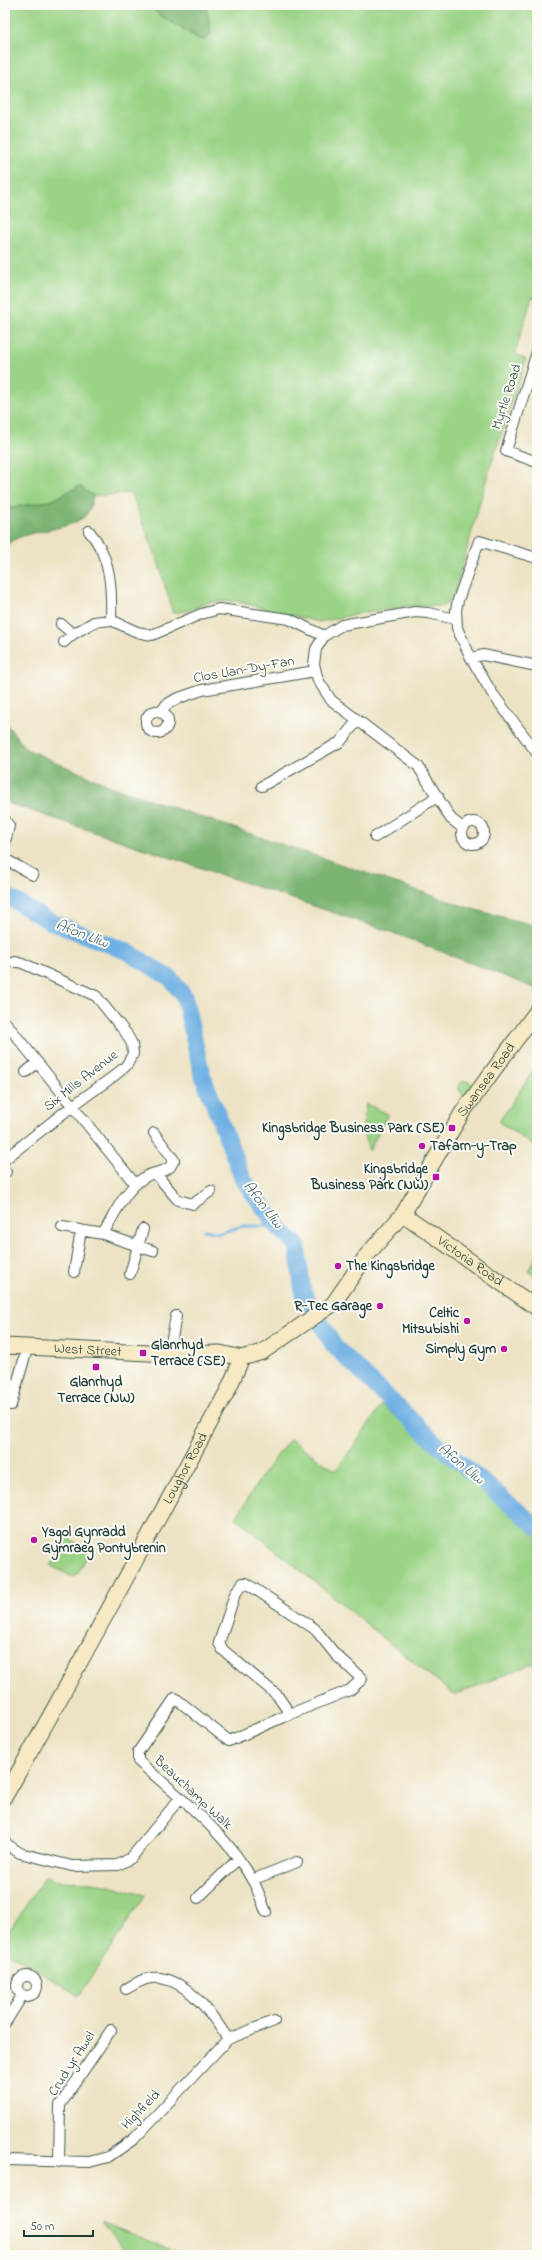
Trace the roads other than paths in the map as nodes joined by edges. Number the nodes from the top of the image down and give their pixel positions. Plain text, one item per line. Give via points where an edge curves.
1 (537, 352) edge
2 (537, 462) edge
3 (90, 532) dead end
4 (537, 558) edge
5 (456, 619) junction
6 (111, 620) junction
7 (61, 624) dead end
8 (72, 634) junction
9 (324, 636) junction
10 (64, 642) dead end
11 (471, 658) junction
12 (537, 666) edge
13 (315, 671) junction
14 (161, 713) dead end
15 (357, 721) junction
16 (537, 753) edge
17 (262, 786) dead end
18 (438, 796) junction
19 (5, 820) edge
20 (463, 828) dead end
21 (375, 837) dead end
22 (5, 842) edge
23 (5, 860) edge
24 (34, 875) dead end
25 (5, 964) edge
26 (537, 1011) edge
27 (5, 1022) edge
28 (37, 1063) junction
29 (26, 1072) dead end
30 (71, 1107) junction
31 (154, 1133) dead end
32 (5, 1160) edge
33 (155, 1173) junction
34 (135, 1184) junction
35 (211, 1191) dead end
36 (403, 1214) junction
37 (62, 1227) dead end
38 (143, 1229) dead end
39 (81, 1230) junction
40 (103, 1234) junction
41 (138, 1246) junction
42 (153, 1251) dead end
43 (74, 1272) dead end
44 (130, 1274) dead end
45 (537, 1308) edge
46 (176, 1316) dead end
47 (5, 1346) edge
48 (27, 1348) junction
49 (169, 1354) junction
50 (242, 1358) junction
51 (8, 1405) edge
52 (290, 1714) junction
53 (5, 1796) edge
54 (180, 1798) junction
55 (5, 1843) edge
56 (238, 1859) junction
57 (297, 1862) dead end
58 (252, 1880) junction
59 (198, 1898) dead end
60 (266, 1912) dead end
61 (126, 1989) dead end
62 (22, 1996) dead end
63 (274, 2021) dead end
64 (5, 2023) edge
65 (111, 2030) dead end
66 (228, 2039) junction
67 (5, 2160) edge
68 (59, 2162) junction

1 - 2 street, Myrtle Road via 506,451
3 - 6 street via 100,538 108,569 112,591
4 - 5 street via 479,541 458,600
5 - 9 street via 415,612 342,625
5 - 11 street via 461,638
6 - 8 street via 94,622
6 - 9 street via 137,632 152,635 200,614 219,609 290,619
7 - 8 street
8 - 10 street
9 - 13 street via 316,650
11 - 12 street via 483,655
11 - 16 street via 492,693
13 - 14 street, Clos Llan-Dy-Fan via 202,690 176,699 166,705
13 - 15 street via 331,700
15 - 17 street via 340,742 275,785
15 - 18 street via 418,766
18 - 20 street via 454,823
18 - 21 street
19 - 22 street via 9,826
23 - 24 street
25 - 30 street, Six Mills Avenue via 15,961 22,963 96,996 132,1044 132,1054 126,1066
26 - 36 main road, Swansea Road via 462,1113
27 - 28 street
28 - 29 street
28 - 30 street
30 - 32 street, Six Mills Avenue
30 - 34 street
31 - 33 street via 174,1160 167,1170
33 - 34 street
33 - 35 street via 178,1200 193,1204
34 - 40 street via 124,1196
36 - 45 main road, Victoria Road
36 - 50 main road, Swansea Road via 367,1255 333,1304 262,1352
37 - 39 street
38 - 41 street
39 - 40 street
39 - 43 street
40 - 41 street
41 - 42 street
41 - 44 street
46 - 49 street
47 - 48 main road, West Street
48 - 49 main road, West Street
48 - 51 street
49 - 50 main road, West Street via 220,1353
50 - 53 main road, Loughor Road via 228,1390 87,1652
52 - 52 street, Beauchamp Walk via 277,1695 223,1650 220,1643 235,1594 243,1583 315,1629 335,1654 362,1679 350,1690
52 - 54 street, Beauchamp Walk via 229,1741 175,1698 138,1752 138,1761
54 - 55 street via 130,1858 118,1865 72,1866 20,1853
54 - 56 street, Beauchamp Walk
56 - 58 street, Beauchamp Walk
56 - 59 street
57 - 58 street
58 - 60 street, Beauchamp Walk
61 - 66 street via 150,1978 174,1982 211,2012
62 - 64 street
63 - 66 street, Highfield
65 - 68 street, Crud yr Awel via 60,2105
66 - 68 street, Highfield via 134,2139 108,2157 89,2162
67 - 68 street, Highfield

